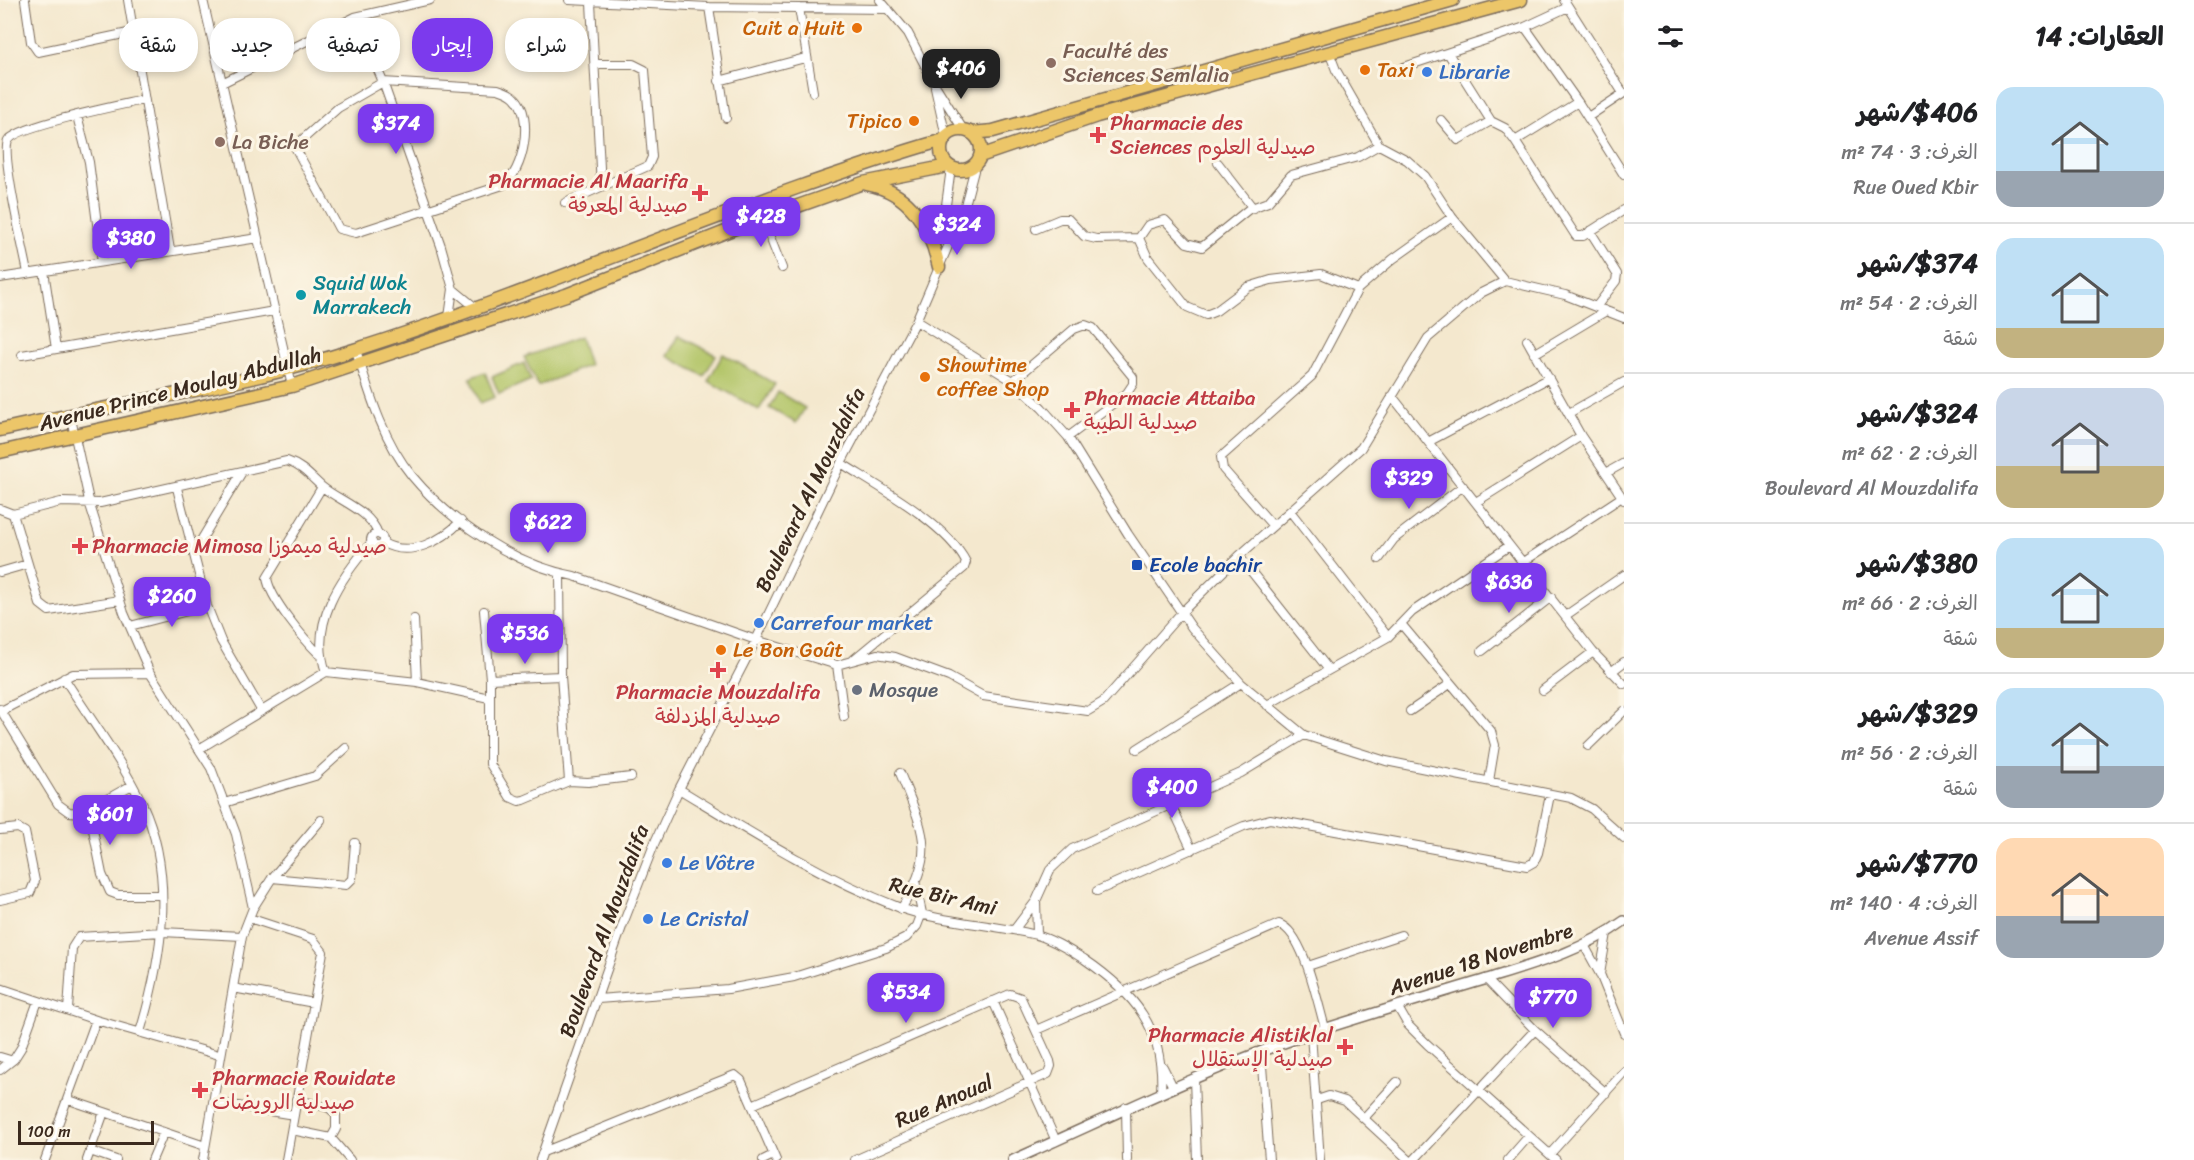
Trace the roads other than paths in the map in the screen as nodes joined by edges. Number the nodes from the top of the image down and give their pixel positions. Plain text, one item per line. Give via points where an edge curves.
1 (25, 0) edge
2 (128, 0) edge
3 (203, 0) edge
4 (430, 0) edge
5 (569, 0) edge
6 (814, 0) edge
7 (880, 0) edge
8 (1453, 0) edge
9 (1521, 0) edge
10 (394, 3) edge
11 (591, 3) junction
12 (1566, 3) edge
13 (714, 4) edge
14 (799, 8) junction
15 (815, 9) junction
16 (888, 9) junction
17 (355, 17) junction
18 (131, 18) edge
19 (1525, 27) junction
20 (119, 35) edge
21 (1329, 52) junction
22 (1448, 53) junction
23 (806, 58) junction
24 (596, 64) junction
25 (1404, 67) dead end
26 (139, 72) edge
27 (719, 81) junction
28 (383, 82) junction
29 (222, 83) junction
30 (934, 83) junction
31 (813, 92) dead end
32 (1624, 93) edge
33 (143, 100) junction
34 (1578, 102) junction
35 (77, 116) junction
36 (1588, 117) junction
37 (726, 118) dead end
38 (1441, 120) dead end
39 (1491, 121) junction
40 (968, 132) junction
41 (945, 138) junction
42 (1515, 141) junction
43 (1379, 145) junction
44 (978, 160) junction
45 (1218, 163) dead end
46 (950, 167) junction
47 (1624, 175) edge
48 (10, 182) junction
49 (0, 183) edge
50 (863, 183) junction
51 (601, 186) junction
52 (565, 203) dead end
53 (1253, 208) junction
54 (429, 209) junction
55 (1624, 210) edge
56 (1452, 217) junction
57 (763, 219) junction
58 (1036, 229) dead end
59 (1590, 231) junction
60 (951, 235) junction
61 (258, 238) junction
62 (1139, 238) junction
63 (170, 250) junction
64 (102, 262) junction
65 (939, 267) junction
66 (782, 268) dead end
67 (44, 271) junction
68 (28, 273) junction
69 (0, 278) edge
70 (1505, 281) junction
71 (453, 289) junction
72 (1358, 289) junction
73 (1596, 307) junction
74 (476, 308) junction
75 (274, 311) junction
76 (1606, 311) junction
77 (449, 317) junction
78 (1624, 318) edge
79 (916, 321) junction
80 (1527, 340) dead end
81 (56, 349) junction
82 (356, 350) junction
83 (1534, 354) junction
84 (22, 355) dead end
85 (360, 363) junction
86 (289, 370) junction
87 (1549, 378) junction
88 (1013, 381) junction
89 (1624, 382) edge
90 (292, 386) junction
91 (1392, 396) junction
92 (1569, 413) junction
93 (70, 414) junction
94 (0, 430) edge
95 (75, 434) junction
96 (1581, 436) junction
97 (1068, 437) junction
98 (1428, 442) junction
99 (0, 452) edge
100 (840, 463) junction
101 (1624, 463) edge
102 (242, 472) junction
103 (1606, 473) junction
104 (1463, 486) junction
105 (322, 487) junction
106 (177, 488) junction
107 (1623, 498) edge
108 (1476, 502) junction
109 (90, 505) junction
110 (0, 509) edge
111 (1290, 511) junction
112 (13, 514) junction
113 (461, 521) junction
114 (1273, 526) junction
115 (378, 534) junction
116 (372, 543) junction
117 (383, 543) junction
118 (1509, 546) junction
119 (194, 552) junction
120 (1239, 556) junction
121 (1379, 559) dead end
122 (1523, 562) junction
123 (28, 564) junction
124 (0, 572) edge
125 (560, 573) junction
126 (1624, 575) edge
127 (1551, 597) junction
128 (120, 600) junction
129 (207, 606) junction
130 (483, 611) dead end
131 (1182, 612) junction
132 (1565, 616) junction
133 (414, 619) dead end
134 (1402, 625) junction
135 (130, 626) junction
136 (1388, 637) junction
137 (756, 640) junction
138 (1482, 651) dead end
139 (1593, 652) junction
140 (319, 654) junction
141 (1624, 662) edge
142 (848, 664) junction
143 (837, 665) junction
144 (1329, 670) junction
145 (326, 672) junction
146 (1611, 672) junction
147 (150, 673) junction
148 (561, 676) junction
149 (64, 678) junction
150 (490, 679) junction
151 (417, 682) junction
152 (1241, 683) junction
153 (1450, 684) junction
154 (1624, 684) edge
155 (1543, 690) dead end
156 (489, 698) junction
157 (1267, 705) junction
158 (1, 710) edge
159 (261, 710) junction
160 (1410, 711) dead end
161 (1624, 711) edge
162 (844, 717) dead end
163 (1304, 735) junction
164 (1588, 746) dead end
165 (346, 748) dead end
166 (199, 749) junction
167 (1137, 749) dead end
168 (900, 773) dead end
169 (631, 777) dead end
170 (569, 781) junction
171 (1488, 781) junction
172 (132, 784) junction
173 (679, 789) junction
174 (1550, 795) junction
175 (224, 803) junction
176 (1171, 806) junction
177 (89, 810) junction
178 (321, 820) dead end
179 (0, 830) edge
180 (1624, 838) edge
181 (355, 843) dead end
182 (1192, 850) junction
183 (272, 878) junction
184 (916, 885) junction
185 (1097, 891) dead end
186 (162, 895) junction
187 (0, 900) edge
188 (1036, 901) junction
189 (253, 908) junction
190 (901, 909) junction
191 (922, 913) junction
192 (249, 918) junction
193 (1624, 921) edge
194 (1014, 930) junction
195 (162, 932) junction
196 (1607, 933) junction
197 (1037, 935) junction
198 (1401, 935) dead end
199 (242, 936) junction
200 (1584, 945) junction
201 (1308, 966) junction
202 (1600, 974) junction
203 (1486, 979) junction
204 (0, 988) edge
205 (233, 988) junction
206 (1125, 991) junction
207 (598, 999) junction
208 (38, 1001) junction
209 (993, 1001) junction
210 (314, 1003) junction
211 (1397, 1006) junction
212 (68, 1010) junction
213 (96, 1020) junction
214 (1325, 1028) junction
215 (1036, 1030) junction
216 (1535, 1030) junction
217 (140, 1032) junction
218 (1624, 1033) edge
219 (1311, 1034) junction
220 (1261, 1052) junction
221 (219, 1055) junction
222 (0, 1057) edge
223 (10, 1060) junction
224 (1162, 1066) junction
225 (0, 1070) edge
226 (1624, 1072) edge
227 (1194, 1079) junction
228 (1397, 1082) dead end
229 (1028, 1084) junction
230 (1173, 1087) junction
231 (1478, 1089) junction
232 (1161, 1092) junction
233 (1606, 1093) junction
234 (297, 1099) junction
235 (69, 1100) junction
236 (1317, 1100) junction
237 (213, 1102) junction
238 (752, 1105) junction
239 (1126, 1107) junction
240 (104, 1112) junction
241 (294, 1115) junction
242 (1364, 1118) junction
243 (292, 1130) junction
244 (164, 1132) junction
245 (1529, 1136) junction
246 (331, 1138) junction
247 (1056, 1141) junction
248 (205, 1146) junction
249 (90, 1151) junction
250 (541, 1156) edge
251 (1553, 1157) edge
252 (775, 1158) edge
253 (1021, 1159) edge
254 (45, 1160) edge
255 (87, 1160) edge
256 (116, 1160) edge
257 (152, 1160) edge
258 (203, 1160) edge
259 (286, 1160) edge
260 (350, 1160) edge
261 (763, 1160) edge
262 (855, 1160) edge
263 (1127, 1160) edge
264 (1197, 1160) edge
265 (1269, 1160) edge
266 (1320, 1160) edge
267 (1409, 1160) edge
268 (1414, 1160) edge
269 (1508, 1160) edge

1 - 20 street via 31,42 38,52
2 - 18 street
3 - 29 street
4 - 10 street
5 - 11 street
6 - 15 street
7 - 16 street
8 - 40 main road via 993,131
9 - 21 main road
10 - 17 street
11 - 13 street
11 - 24 street
12 - 19 street
12 - 32 street
13 - 14 street
13 - 27 street
14 - 15 street
14 - 23 street
15 - 16 street
16 - 30 street via 908,33
17 - 28 street
17 - 29 street
19 - 22 street
19 - 34 street
21 - 43 street
21 - 44 main road via 1097,116
22 - 25 street
22 - 39 street
23 - 27 street
23 - 31 street
24 - 51 street
24 - 51 street via 633,64 645,70 652,157 644,170
26 - 33 street
27 - 37 street
28 - 54 street
28 - 54 street via 338,108 296,149 334,225 343,232 356,233
28 - 54 street via 498,90 517,99 522,110 519,164 510,180
29 - 61 street
30 - 40 street
30 - 41 street
32 - 36 street
33 - 35 street
33 - 63 street
34 - 36 street
34 - 42 street
35 - 48 street via 12,136 6,148
35 - 64 street via 87,155
36 - 47 street
38 - 39 street via 1458,140
39 - 42 street via 1505,128
40 - 41 main road via 954,131
40 - 44 main road via 979,143
41 - 46 main road via 942,157
41 - 74 main road, Avenue Prince Moulay Abdullah via 727,212
42 - 59 street via 1572,232 1580,237
43 - 53 street via 1358,157 1291,175 1273,197
43 - 56 street via 1407,160 1425,176
44 - 46 main road via 965,170
44 - 60 street, Boulevard Al Mouzdalifa via 970,193
45 - 53 street
46 - 50 main road, Avenue Prince Moulay Abdullah
46 - 60 street via 946,206
48 - 49 street
48 - 68 street
50 - 57 main road, Avenue Prince Moulay Abdullah
50 - 65 main road via 879,186 912,207 932,237
51 - 52 street
53 - 62 street via 1202,247 1187,243 1165,220 1148,225
54 - 71 street
55 - 59 street
56 - 70 street
56 - 72 street via 1401,252
57 - 66 street
57 - 85 main road, Avenue Prince Moulay Abdullah via 566,295
58 - 62 street via 1068,219 1084,236
59 - 73 street via 1617,274
60 - 65 street, Boulevard Al Mouzdalifa
61 - 63 street
61 - 75 street
62 - 72 street via 1148,258 1187,307 1206,315 1248,287 1271,280 1321,274
63 - 64 street
64 - 67 street
65 - 79 street, Boulevard Al Mouzdalifa
67 - 68 street
67 - 81 street
68 - 69 street
70 - 73 street via 1565,295
70 - 91 street via 1481,293 1428,338
71 - 74 street
71 - 77 street
72 - 114 street via 1312,376 1221,457 1223,469
73 - 76 street
74 - 77 main road, Avenue Prince Moulay Abdullah
75 - 81 street
75 - 86 street
76 - 78 street
76 - 83 street
77 - 82 main road, Avenue Prince Moulay Abdullah
79 - 88 street
79 - 100 street, Boulevard Al Mouzdalifa
80 - 83 street
81 - 84 street
82 - 85 street
82 - 86 main road, Avenue Prince Moulay Abdullah
83 - 87 street
85 - 90 main road, Avenue Prince Moulay Abdullah
85 - 113 street via 389,438 411,475
86 - 90 street
86 - 93 main road, Avenue Prince Moulay Abdullah
87 - 92 street
87 - 98 street
88 - 97 street
88 - 97 street via 1074,329 1085,325 1093,328 1133,377 1133,384 1127,393
89 - 92 street
90 - 95 main road, Avenue Prince Moulay Abdullah
91 - 98 street
91 - 111 street via 1360,448
92 - 96 street
93 - 94 main road, Avenue Prince Moulay Abdullah
93 - 95 street
95 - 99 main road, Avenue Prince Moulay Abdullah
95 - 109 street
96 - 103 street
96 - 108 street
97 - 131 street
98 - 104 street
100 - 137 street, Boulevard Al Mouzdalifa
100 - 142 street via 911,507 966,562 964,568 902,622
101 - 103 street
102 - 105 street via 287,461 301,467
102 - 106 street
102 - 119 street
103 - 107 street
104 - 108 street
104 - 121 street via 1394,539
105 - 115 street via 365,516
105 - 140 street via 267,578 301,634
106 - 109 street
106 - 119 street
107 - 122 street
108 - 118 street
109 - 112 street via 61,502
109 - 128 street
110 - 112 street
111 - 114 street
111 - 136 street
112 - 123 street
113 - 117 street via 431,544 392,548
113 - 125 street via 491,542
114 - 120 street
115 - 116 street via 372,537
115 - 117 street
116 - 117 street
116 - 140 street via 360,555 327,609
118 - 122 street
118 - 134 street via 1412,612
119 - 129 street
120 - 131 street
120 - 144 street
122 - 127 street
123 - 124 street
123 - 128 street via 40,604 46,610 54,612
125 - 137 street
125 - 148 street
126 - 132 street
127 - 132 street
127 - 138 street
128 - 135 street
129 - 135 street
129 - 159 street via 221,641
130 - 150 street
131 - 142 street via 1103,702 1088,711 983,696 949,677 895,657 877,654
131 - 152 street
132 - 139 street
133 - 151 street
134 - 136 street
134 - 153 street
135 - 147 street
136 - 144 street
137 - 143 street
137 - 173 street, Boulevard Al Mouzdalifa
139 - 146 street
139 - 155 street
140 - 145 street
141 - 146 street
142 - 143 street
143 - 162 street
144 - 157 street
145 - 151 street
145 - 159 street
146 - 154 street
147 - 149 street via 73,674
147 - 166 street
148 - 150 street
148 - 170 street
149 - 158 street via 42,693
149 - 172 street
150 - 156 street
151 - 156 street
152 - 157 street
152 - 167 street
153 - 160 street
153 - 171 street via 1494,738
156 - 170 street via 490,764 510,797 524,800
157 - 163 street
158 - 177 street via 58,804 75,814
159 - 166 street
161 - 164 street
163 - 171 street via 1386,761
163 - 176 street via 1241,773
165 - 175 street via 315,776
166 - 175 street
168 - 184 street via 924,838 924,859
169 - 170 street
171 - 174 street
172 - 177 street
172 - 186 street via 158,853
173 - 190 street, Rue Bir Ami via 816,872
173 - 207 street, Boulevard Al Mouzdalifa via 623,924
174 - 180 street via 1582,803
174 - 182 street via 1536,858 1527,866 1270,819 1244,826
175 - 189 street via 236,834
176 - 182 street
176 - 188 street via 1072,849 1050,870
177 - 186 street via 102,874 110,892
178 - 183 street
179 - 187 street via 18,828 25,832 35,881 30,893
181 - 183 street via 352,879 346,885
182 - 185 street
183 - 189 street
184 - 190 street
184 - 191 street
186 - 195 street
188 - 194 street
188 - 197 street
189 - 192 street
190 - 191 street, Rue Bir Ami
191 - 194 street, Rue Bir Ami
191 - 207 street via 906,938 794,977 728,989
192 - 199 street
192 - 210 street via 313,939 320,945 323,952
193 - 196 street, Avenue 18 Novembre
194 - 197 street, Rue Bir Ami
195 - 199 street
195 - 212 street via 79,937 72,948
195 - 217 street
196 - 200 street, Avenue 18 Novembre
196 - 202 street
197 - 206 street, Rue Bir Ami via 1073,953
198 - 201 street
199 - 205 street
200 - 202 street
200 - 203 street, Avenue 18 Novembre
201 - 206 street via 1286,927 1275,924
201 - 214 street
202 - 218 street
203 - 211 street, Avenue 18 Novembre
203 - 216 street
204 - 208 street
205 - 210 street
205 - 221 street
206 - 215 street
206 - 224 street, Rue Bir Ami via 1152,1032
207 - 250 street, Boulevard Al Mouzdalifa
208 - 212 street
208 - 223 street via 21,1048
209 - 215 street via 1017,995
209 - 229 street
209 - 238 street
210 - 234 street
211 - 214 street, Avenue 18 Novembre
211 - 231 street via 1408,1025
212 - 213 street
213 - 217 street
213 - 235 street
214 - 219 street, Avenue 18 Novembre
215 - 229 street, Rue Anoual via 1051,1066 1048,1074
216 - 231 street
216 - 233 street
217 - 221 street
219 - 220 street, Avenue 18 Novembre
219 - 236 street
220 - 227 street, Avenue 18 Novembre
220 - 265 street
221 - 237 street
222 - 223 street
223 - 225 street
224 - 230 street, Rue Bir Ami
224 - 232 street, Rue Bir Ami
226 - 233 street
227 - 230 street, Avenue 18 Novembre
227 - 264 street
228 - 242 street
229 - 247 street
229 - 262 street, Rue Anoual
230 - 232 street, Avenue 18 Novembre
231 - 245 street
231 - 268 street
232 - 239 street, Avenue 18 Novembre
233 - 251 street
234 - 241 street
234 - 246 street via 329,1108 336,1114 336,1129
235 - 240 street
235 - 254 street
236 - 242 street via 1340,1098
236 - 266 street
237 - 241 street
237 - 248 street
238 - 250 street via 739,1076 731,1075
238 - 252 street
239 - 247 street, Avenue 18 Novembre
239 - 263 street
240 - 244 street
240 - 249 street
241 - 243 street
242 - 267 street
243 - 246 street
243 - 259 street
244 - 248 street
244 - 257 street
245 - 251 street
245 - 269 street
246 - 260 street
247 - 253 street, Avenue 18 Novembre
248 - 258 street
249 - 255 street
249 - 256 street
252 - 261 street

